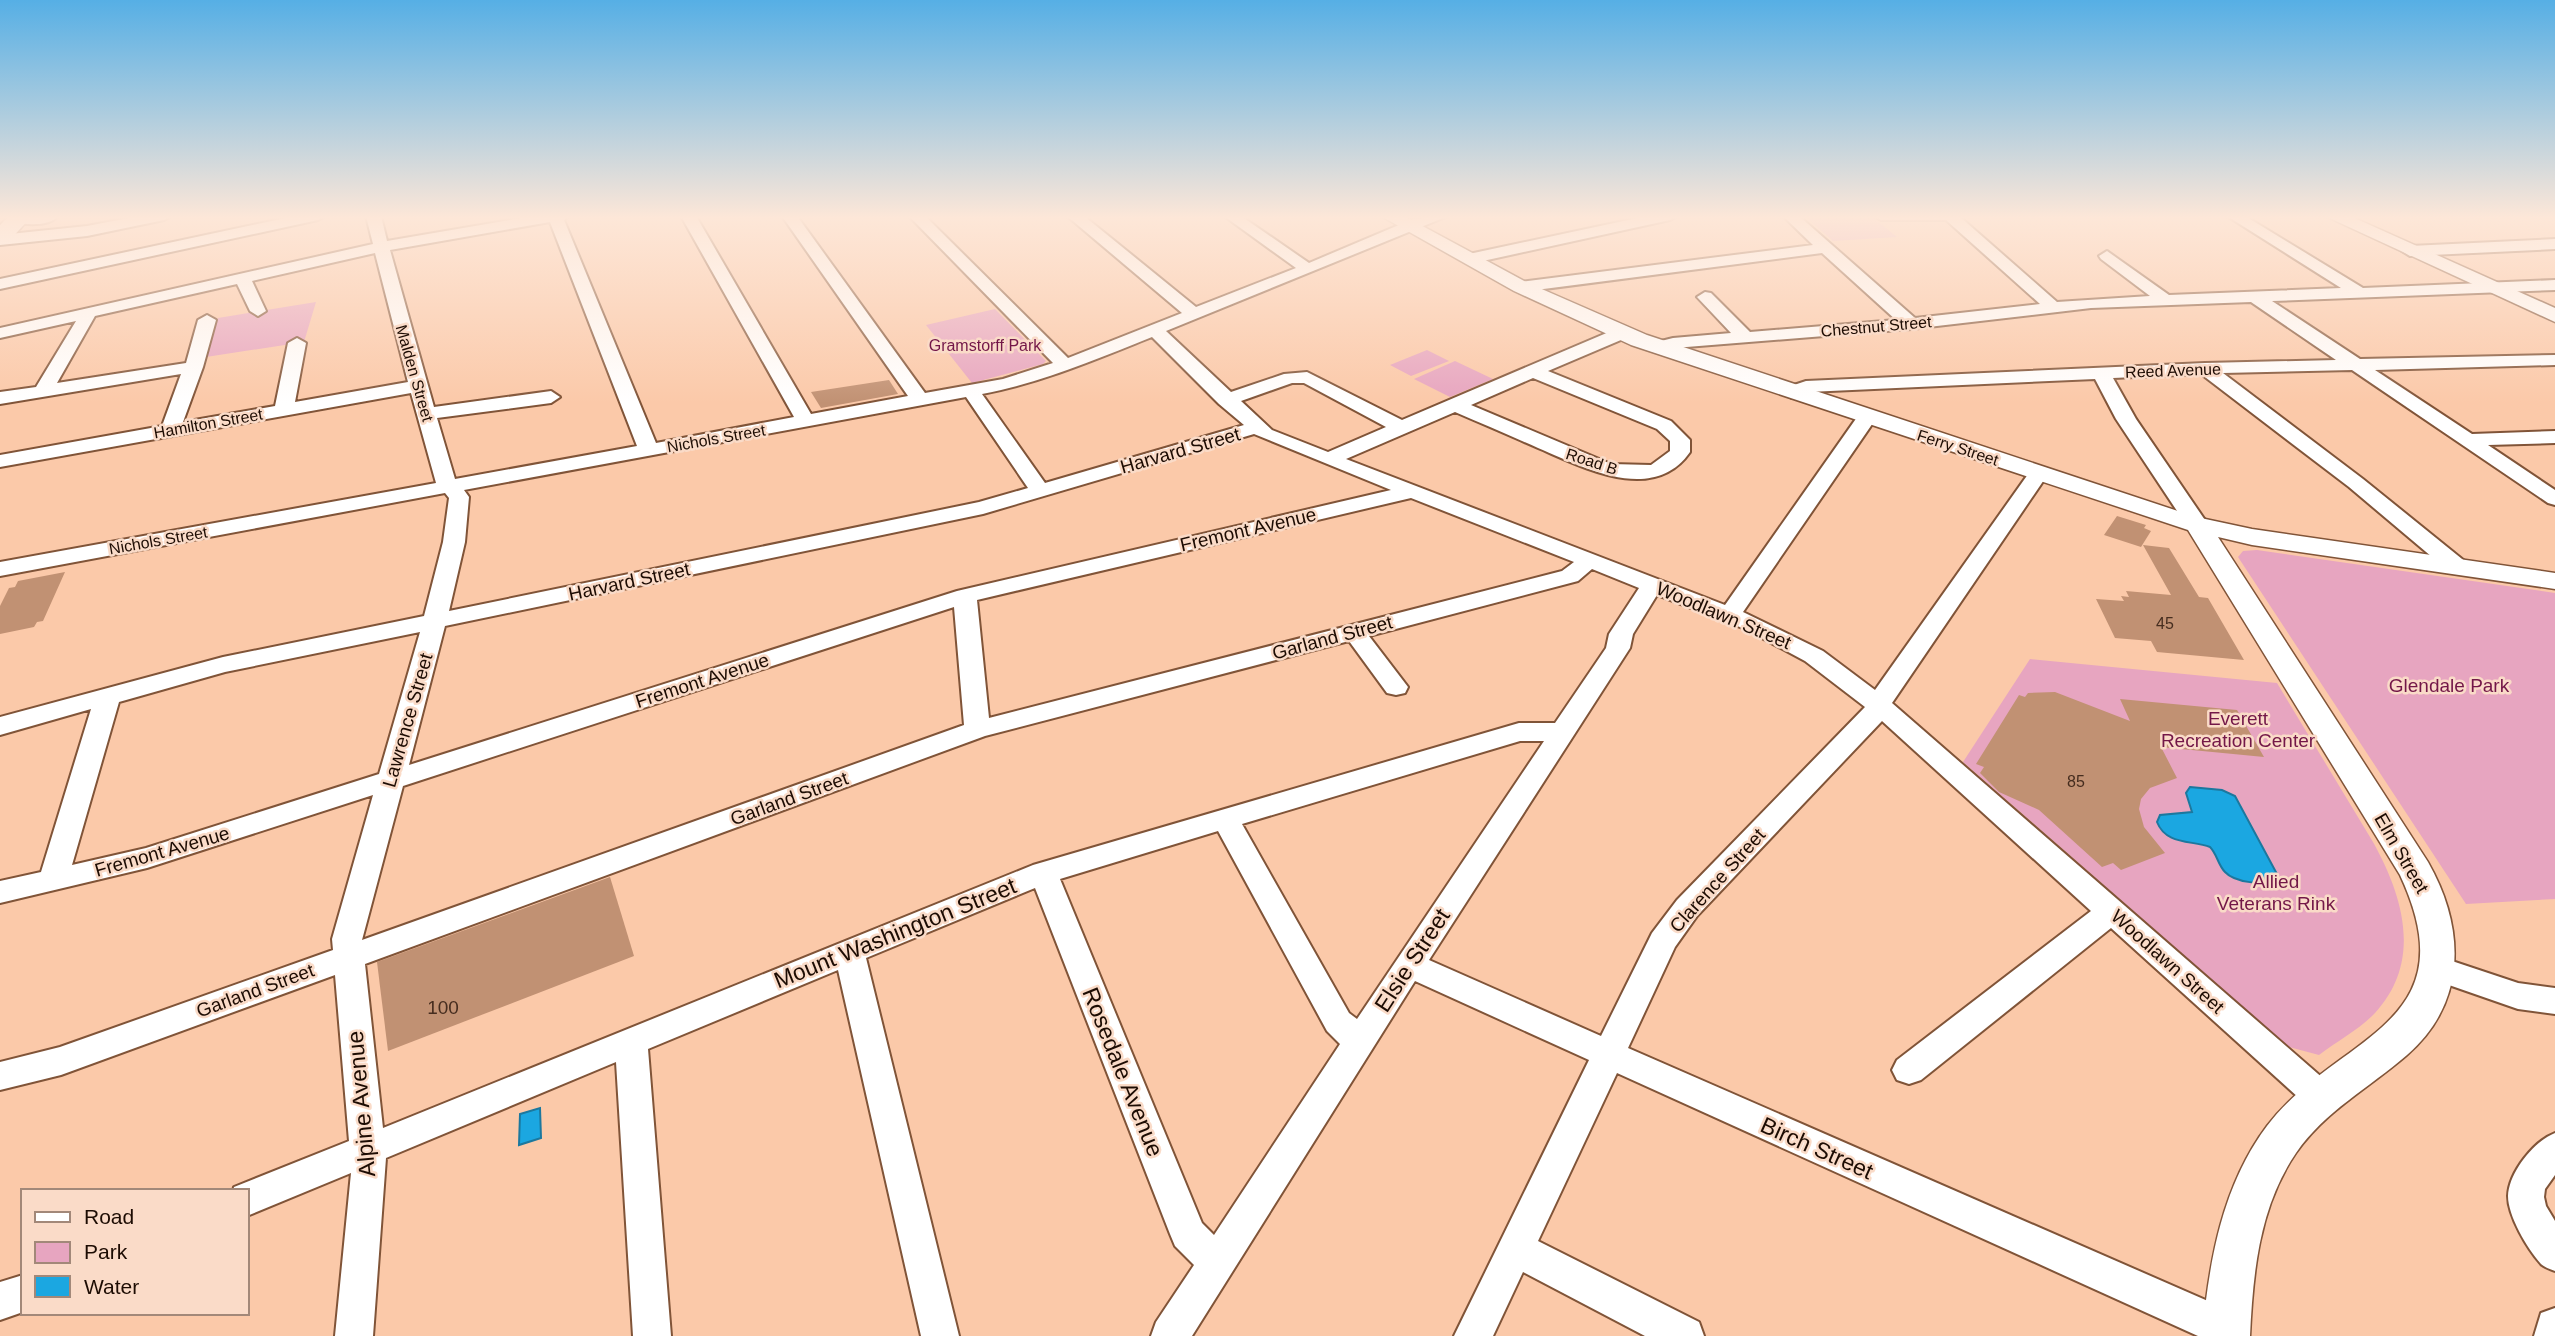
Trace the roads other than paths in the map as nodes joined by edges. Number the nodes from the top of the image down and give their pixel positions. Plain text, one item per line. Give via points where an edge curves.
1 (26, 278) edge
2 (240, 278) edge
3 (242, 278) edge
4 (388, 278) edge
5 (581, 278) edge
6 (724, 278) edge
7 (833, 278) edge
8 (978, 278) edge
9 (1150, 278) edge
10 (1284, 278) edge
11 (1504, 278) edge
12 (1595, 278) edge
13 (1860, 278) edge
14 (2021, 278) edge
15 (2136, 278) edge
16 (2337, 278) edge
17 (2470, 278) edge
18 (0, 284) edge
19 (2555, 285) edge
20 (1521, 288) junction
21 (2493, 289) junction
22 (2358, 291) junction
23 (2254, 296) junction
24 (1705, 297) dead end
25 (2163, 298) junction
26 (2052, 306) junction
27 (258, 311) dead end
28 (89, 313) junction
29 (1194, 314) junction
30 (2555, 316) edge
31 (207, 320) dead end
32 (1912, 324) junction
33 (1155, 330) junction
34 (0, 333) edge
35 (1622, 333) junction
36 (1745, 337) junction
37 (297, 343) dead end
38 (1659, 347) junction
39 (2555, 360) edge
40 (1065, 365) junction
41 (2356, 366) junction
42 (194, 367) junction
43 (2205, 368) junction
44 (1532, 371) junction
45 (2101, 373) junction
46 (417, 386) junction
47 (43, 391) junction
48 (971, 391) junction
49 (1792, 392) junction
50 (551, 397) dead end
51 (0, 398) edge
52 (1226, 400) junction
53 (921, 401) junction
54 (1455, 405) junction
55 (284, 409) junction
56 (427, 414) junction
57 (1867, 417) junction
58 (806, 422) junction
59 (1401, 427) junction
60 (1255, 428) junction
61 (170, 429) junction
62 (2555, 437) edge
63 (2466, 440) junction
64 (649, 450) junction
65 (1328, 459) junction
66 (0, 461) edge
67 (2038, 474) junction
68 (450, 486) junction
69 (1040, 491) junction
70 (1411, 492) junction
71 (2555, 499) edge
72 (2198, 526) junction
73 (1589, 561) junction
74 (2459, 568) junction
75 (0, 569) edge
76 (2555, 581) edge
77 (1652, 585) junction
78 (965, 596) junction
79 (1730, 614) junction
80 (435, 621) junction
81 (1354, 632) junction
82 (1396, 687) dead end
83 (108, 696) junction
84 (1878, 704) junction
85 (0, 726) edge
86 (978, 730) junction
87 (1563, 732) junction
88 (390, 780) junction
89 (1225, 818) junction
90 (1043, 873) junction
91 (53, 880) junction
92 (0, 892) edge
93 (2112, 911) junction
94 (849, 952) junction
95 (348, 956) junction
96 (1409, 965) junction
97 (2437, 968) junction
98 (2555, 1001) edge
99 (1360, 1041) junction
100 (631, 1042) junction
101 (1607, 1055) junction
102 (1909, 1070) dead end
103 (0, 1076) edge
104 (2321, 1097) junction
105 (368, 1149) junction
106 (2555, 1149) edge
107 (248, 1199) edge
108 (1515, 1248) junction
109 (2555, 1253) edge
110 (1218, 1260) junction
111 (21, 1294) edge
112 (0, 1301) edge
113 (2555, 1327) edge
114 (2226, 1333) edge
115 (354, 1336) edge
116 (652, 1336) edge
117 (940, 1336) edge
118 (1170, 1336) edge
119 (1473, 1336) edge
120 (1685, 1336) edge
121 (2553, 1336) edge

1 - 18 street
2 - 28 street
3 - 27 street
4 - 46 street, Malden Street
5 - 64 street
6 - 58 street
7 - 53 street
8 - 40 street
9 - 29 street
10 - 29 street, Nichols Street
11 - 20 main road, Ferry Street
12 - 20 street
13 - 32 street
14 - 26 street
15 - 25 street
16 - 22 street
17 - 21 main road
19 - 21 street, Chestnut Street
20 - 35 main road, Ferry Street
21 - 22 street, Chestnut Street
21 - 30 main road
22 - 23 street, Chestnut Street
23 - 25 street, Chestnut Street
23 - 41 street
24 - 36 street
25 - 26 street, Chestnut Street
26 - 32 street, Chestnut Street
28 - 34 street
28 - 47 street
29 - 33 street, Nichols Street
31 - 42 street
32 - 36 street, Chestnut Street
33 - 40 street, Nichols Street
33 - 52 street, Woodlawn Street
35 - 38 main road, Ferry Street
35 - 44 street
36 - 38 street, Chestnut Street
37 - 55 street
38 - 49 main road, Ferry Street
39 - 41 street, Reed Avenue
40 - 48 street, Nichols Street
41 - 43 street, Reed Avenue
41 - 63 street
42 - 47 street
42 - 61 street
43 - 45 street, Reed Avenue
43 - 74 street
44 - 54 street
44 - 54 street, Road B via 1664,425 1682,443 1676,458 1652,470 1606,469
45 - 49 street, Reed Avenue via 1806,387
45 - 72 street, Elm Street via 2126,419
46 - 55 street, Hamilton Street
46 - 56 street, Malden Street
47 - 51 street
48 - 53 street, Nichols Street
48 - 69 street
49 - 57 main road, Ferry Street
50 - 56 street
52 - 59 street via 1292,370
52 - 60 street, Woodlawn Street
53 - 58 street, Nichols Street
54 - 59 street
55 - 61 street, Hamilton Street
56 - 68 street, Malden Street via 443,478
57 - 67 main road, Ferry Street
57 - 79 street
58 - 64 street, Nichols Street
59 - 65 street
60 - 65 street, Woodlawn Street
60 - 69 street, Harvard Street
61 - 66 street, Hamilton Street
62 - 63 street
63 - 71 street
64 - 68 street, Nichols Street
65 - 70 street, Woodlawn Street
67 - 72 main road, Ferry Street
67 - 84 street, Clarence Street
68 - 75 street, Nichols Street
68 - 80 street, Lawrence Street via 458,495 456,528
69 - 80 street, Harvard Street via 979,508
70 - 73 street, Woodlawn Street
70 - 78 street, Fremont Avenue
72 - 74 main road, Ferry Street
72 - 97 main road, Elm Street via 2424,886 2439,948
73 - 77 street, Woodlawn Street
73 - 81 street, Garland Street via 1570,576
74 - 76 main road, Ferry Street
77 - 79 street, Woodlawn Street
77 - 87 street, Elsie Street via 1621,634 1618,648
78 - 86 street
78 - 88 street, Fremont Avenue
79 - 84 street, Woodlawn Street via 1808,652
80 - 83 street, Harvard Street via 223,665
80 - 88 street, Lawrence Street
81 - 82 street
81 - 86 street, Garland Street
83 - 85 street, Harvard Street
83 - 91 street
84 - 93 street, Woodlawn Street
84 - 101 street, Clarence Street via 1868,721 1675,923
86 - 95 street, Garland Street
87 - 89 street, Mount Washington Street via 1519,732
87 - 96 street, Elsie Street
88 - 91 street, Fremont Avenue via 140,860
88 - 95 street, Lawrence Street via 347,936
89 - 90 street, Mount Washington Street
89 - 99 street via 1338,1022
90 - 94 street, Mount Washington Street
90 - 110 street, Rosedale Avenue via 1188,1234
91 - 92 street, Fremont Avenue
93 - 102 street
93 - 104 street, Woodlawn Street
94 - 100 street, Mount Washington Street
94 - 117 street
95 - 103 street, Garland Street via 61,1061
95 - 105 street, Alpine Avenue
96 - 99 street, Elsie Street
96 - 101 street, Birch Street
97 - 98 street via 2518,996
97 - 104 main road, Elm Street via 2429,995 2412,1025
99 - 110 street, Elsie Street
100 - 105 street, Mount Washington Street
100 - 116 street
101 - 108 street, Clarence Street
101 - 114 street, Birch Street
104 - 114 main road, Elm Street via 2281,1141 2255,1186 2235,1252
105 - 107 street, Mount Washington Street
105 - 115 street, Alpine Avenue
106 - 109 street via 2526,1194
108 - 119 street, Clarence Street
108 - 120 street
110 - 118 street, Elsie Street
111 - 112 street
113 - 121 street

